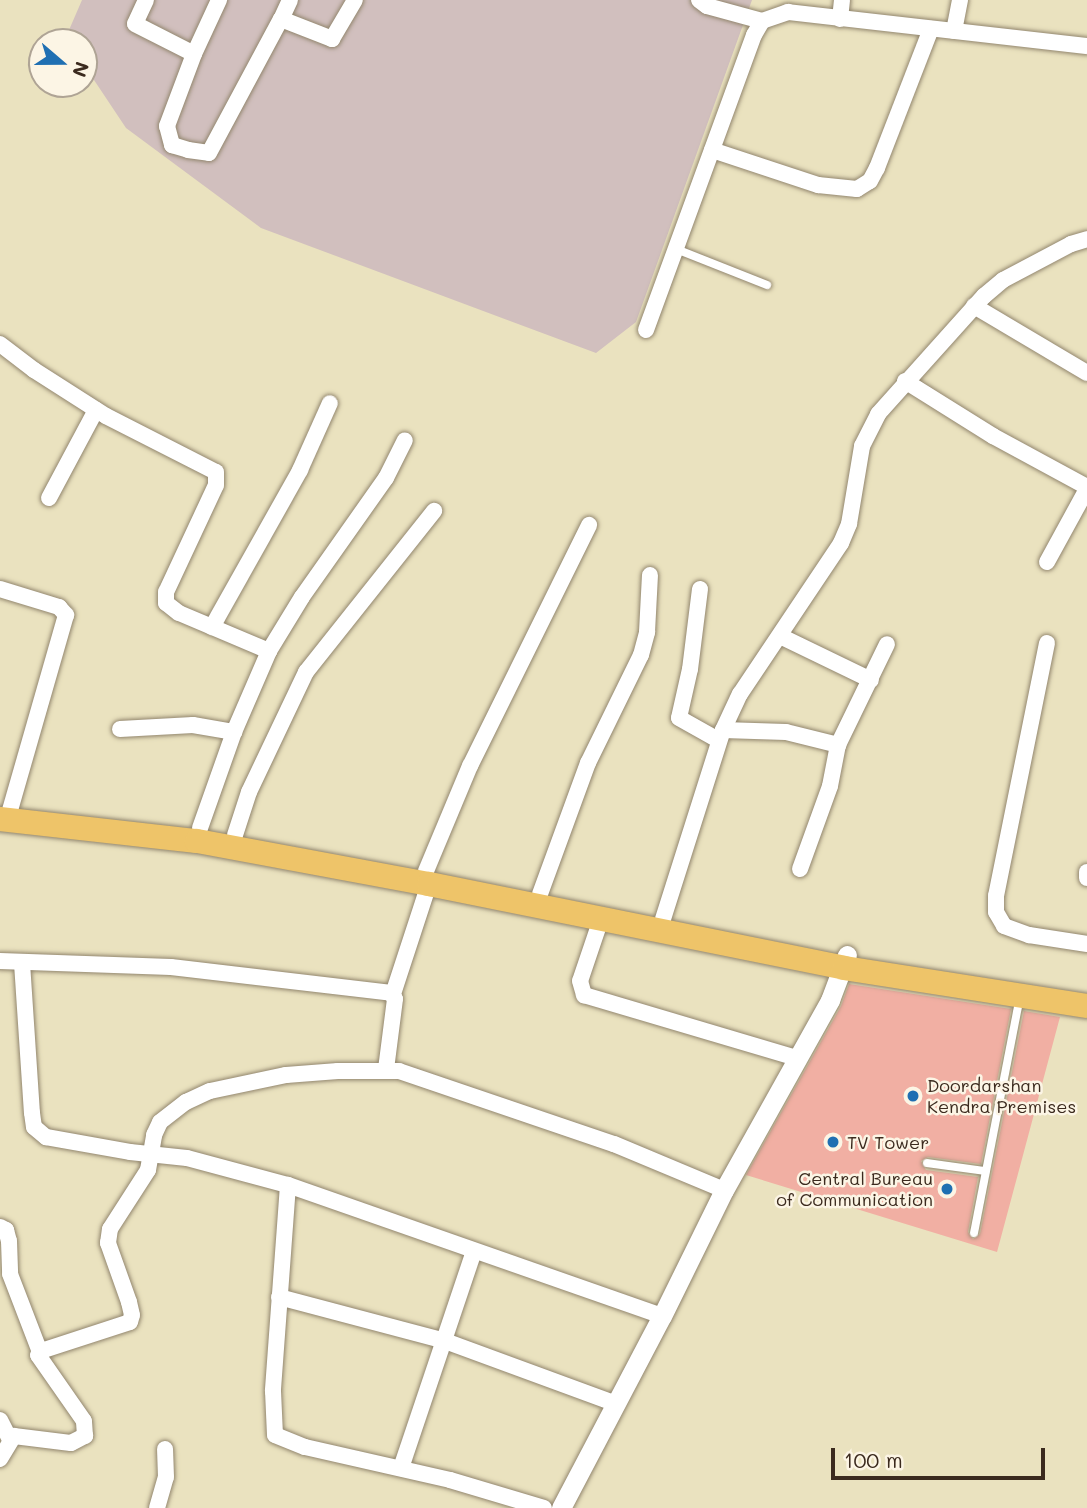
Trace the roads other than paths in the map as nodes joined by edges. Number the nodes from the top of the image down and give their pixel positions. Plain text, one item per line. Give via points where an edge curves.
1 (146, 0) edge
2 (219, 0) edge
3 (290, 0) edge
4 (355, 0) edge
5 (699, 0) edge
6 (842, 0) edge
7 (960, 0) edge
8 (281, 19) junction
9 (840, 19) junction
10 (762, 21) junction
11 (931, 29) junction
12 (954, 31) junction
13 (1087, 46) edge
14 (194, 54) junction
15 (712, 150) junction
16 (1087, 239) edge
17 (676, 249) junction
18 (767, 285) dead end
19 (974, 306) junction
20 (646, 330) dead end
21 (0, 344) edge
22 (1087, 373) edge
23 (905, 381) junction
24 (330, 403) dead end
25 (96, 410) junction
26 (405, 440) dead end
27 (1087, 488) edge
28 (49, 498) dead end
29 (434, 511) dead end
30 (589, 525) dead end
31 (1047, 562) dead end
32 (650, 575) dead end
33 (0, 589) edge
34 (700, 589) dead end
35 (212, 627) junction
36 (780, 636) junction
37 (1047, 643) dead end
38 (887, 644) dead end
39 (269, 650) junction
40 (871, 680) junction
41 (120, 729) dead end
42 (234, 732) junction
43 (721, 735) junction
44 (838, 746) junction
45 (3, 814) edge
46 (200, 828) junction
47 (235, 835) junction
48 (800, 869) dead end
49 (1087, 872) edge
50 (427, 877) junction
51 (1087, 878) edge
52 (540, 894) junction
53 (601, 919) junction
54 (663, 919) junction
55 (1087, 944) edge
56 (0, 961) edge
57 (846, 962) junction
58 (22, 963) junction
59 (393, 994) junction
60 (1021, 995) junction
61 (1087, 995) edge
62 (1087, 1006) edge
63 (797, 1058) junction
64 (386, 1069) junction
65 (153, 1153) junction
66 (926, 1163) dead end
67 (985, 1171) junction
68 (288, 1185) junction
69 (724, 1190) junction
70 (0, 1227) edge
71 (974, 1233) dead end
72 (474, 1251) junction
73 (279, 1297) junction
74 (662, 1317) junction
75 (444, 1341) junction
76 (40, 1352) junction
77 (616, 1404) junction
78 (0, 1420) edge
79 (10, 1440) junction
80 (165, 1449) dead end
81 (0, 1459) edge
82 (401, 1468) junction
83 (157, 1508) edge
84 (544, 1508) edge
85 (561, 1508) edge

1 - 14 street via 135,24
2 - 14 street
3 - 8 street
4 - 8 street via 332,39
5 - 10 street
6 - 9 street
7 - 12 street
8 - 14 street via 209,153 172,145 167,127
9 - 10 street via 788,12
9 - 11 street
10 - 15 street
11 - 12 street
11 - 15 street via 877,168 870,181 857,189 818,185
12 - 13 street
15 - 17 street
16 - 19 street via 1003,280
17 - 18 lane
17 - 20 street
19 - 22 street
19 - 23 street
21 - 25 street
23 - 27 street
23 - 36 street via 867,434 841,543
24 - 35 street via 300,470
25 - 28 street
25 - 35 street via 216,472 216,485 165,598 179,613
26 - 39 street via 386,478
27 - 31 street
29 - 47 street via 306,672 249,792
30 - 50 street via 470,766
32 - 52 street via 641,655 588,763
33 - 45 street via 59,607 66,615
34 - 43 street via 691,669 679,718
35 - 39 street
36 - 40 street
36 - 43 street via 740,694
37 - 55 street via 996,912 1004,926
38 - 40 street
39 - 42 street
40 - 44 street
41 - 42 street via 192,725
42 - 46 street
43 - 44 street via 786,732
43 - 54 street
44 - 48 street via 830,786
45 - 46 main road via 109,817
45 - 50 main road
46 - 47 main road
47 - 50 main road
49 - 51 street
50 - 52 main road
50 - 53 main road
50 - 59 street
52 - 54 main road
53 - 57 main road
53 - 63 street via 580,981 584,995
54 - 57 main road
56 - 58 street
57 - 60 main road
57 - 61 main road
57 - 63 street
58 - 59 street via 171,967
58 - 65 street via 32,1113 38,1132 56,1141
59 - 64 street
60 - 62 main road
60 - 67 lane
63 - 69 street
64 - 65 street via 286,1075 210,1091 163,1119 154,1135
64 - 69 street via 614,1143
65 - 68 street via 203,1161
65 - 76 street via 143,1179 108,1235 131,1319 128,1324
66 - 67 lane
67 - 71 lane
68 - 72 street
68 - 73 street
69 - 74 street
70 - 76 street via 6,1230 10,1273
72 - 74 street
72 - 75 street
73 - 75 street
73 - 82 street via 272,1431 305,1447
74 - 77 street
75 - 77 street
75 - 82 street
76 - 79 street via 38,1359 84,1421 86,1433 75,1442 20,1435
77 - 85 street
78 - 79 street
79 - 81 street
80 - 83 street via 166,1477
82 - 84 street

